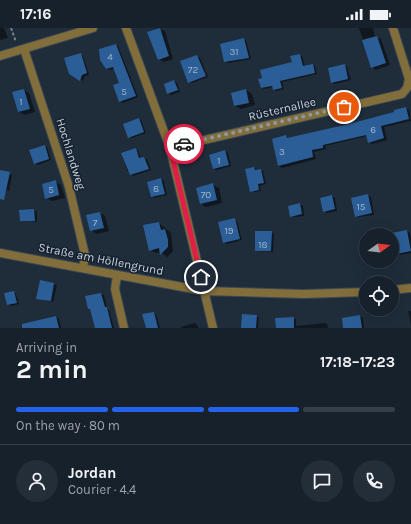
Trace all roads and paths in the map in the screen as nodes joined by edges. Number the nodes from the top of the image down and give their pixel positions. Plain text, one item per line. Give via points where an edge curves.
1 (11, 28) edge
2 (93, 28) edge
3 (126, 28) edge
4 (393, 28) edge
5 (22, 50) junction
6 (0, 56) edge
7 (170, 148) junction
8 (0, 252) edge
9 (83, 268) junction
10 (117, 275) junction
11 (411, 288) edge
12 (399, 289) edge
13 (204, 291) junction
14 (359, 292) edge
15 (124, 328) edge
16 (213, 328) edge

1 - 5 path
2 - 5 street
3 - 7 street
4 - 7 street, Rüsternallee via 409,78 407,88 402,94
5 - 6 street
5 - 9 street, Hochlandweg via 70,187 85,255
7 - 13 street
8 - 9 street, Straße am Höllengrund
9 - 10 street, Straße am Höllengrund
10 - 13 street, Straße am Höllengrund
10 - 15 street via 115,290
11 - 12 street
13 - 14 street, Straße am Höllengrund via 303,294
13 - 16 street

